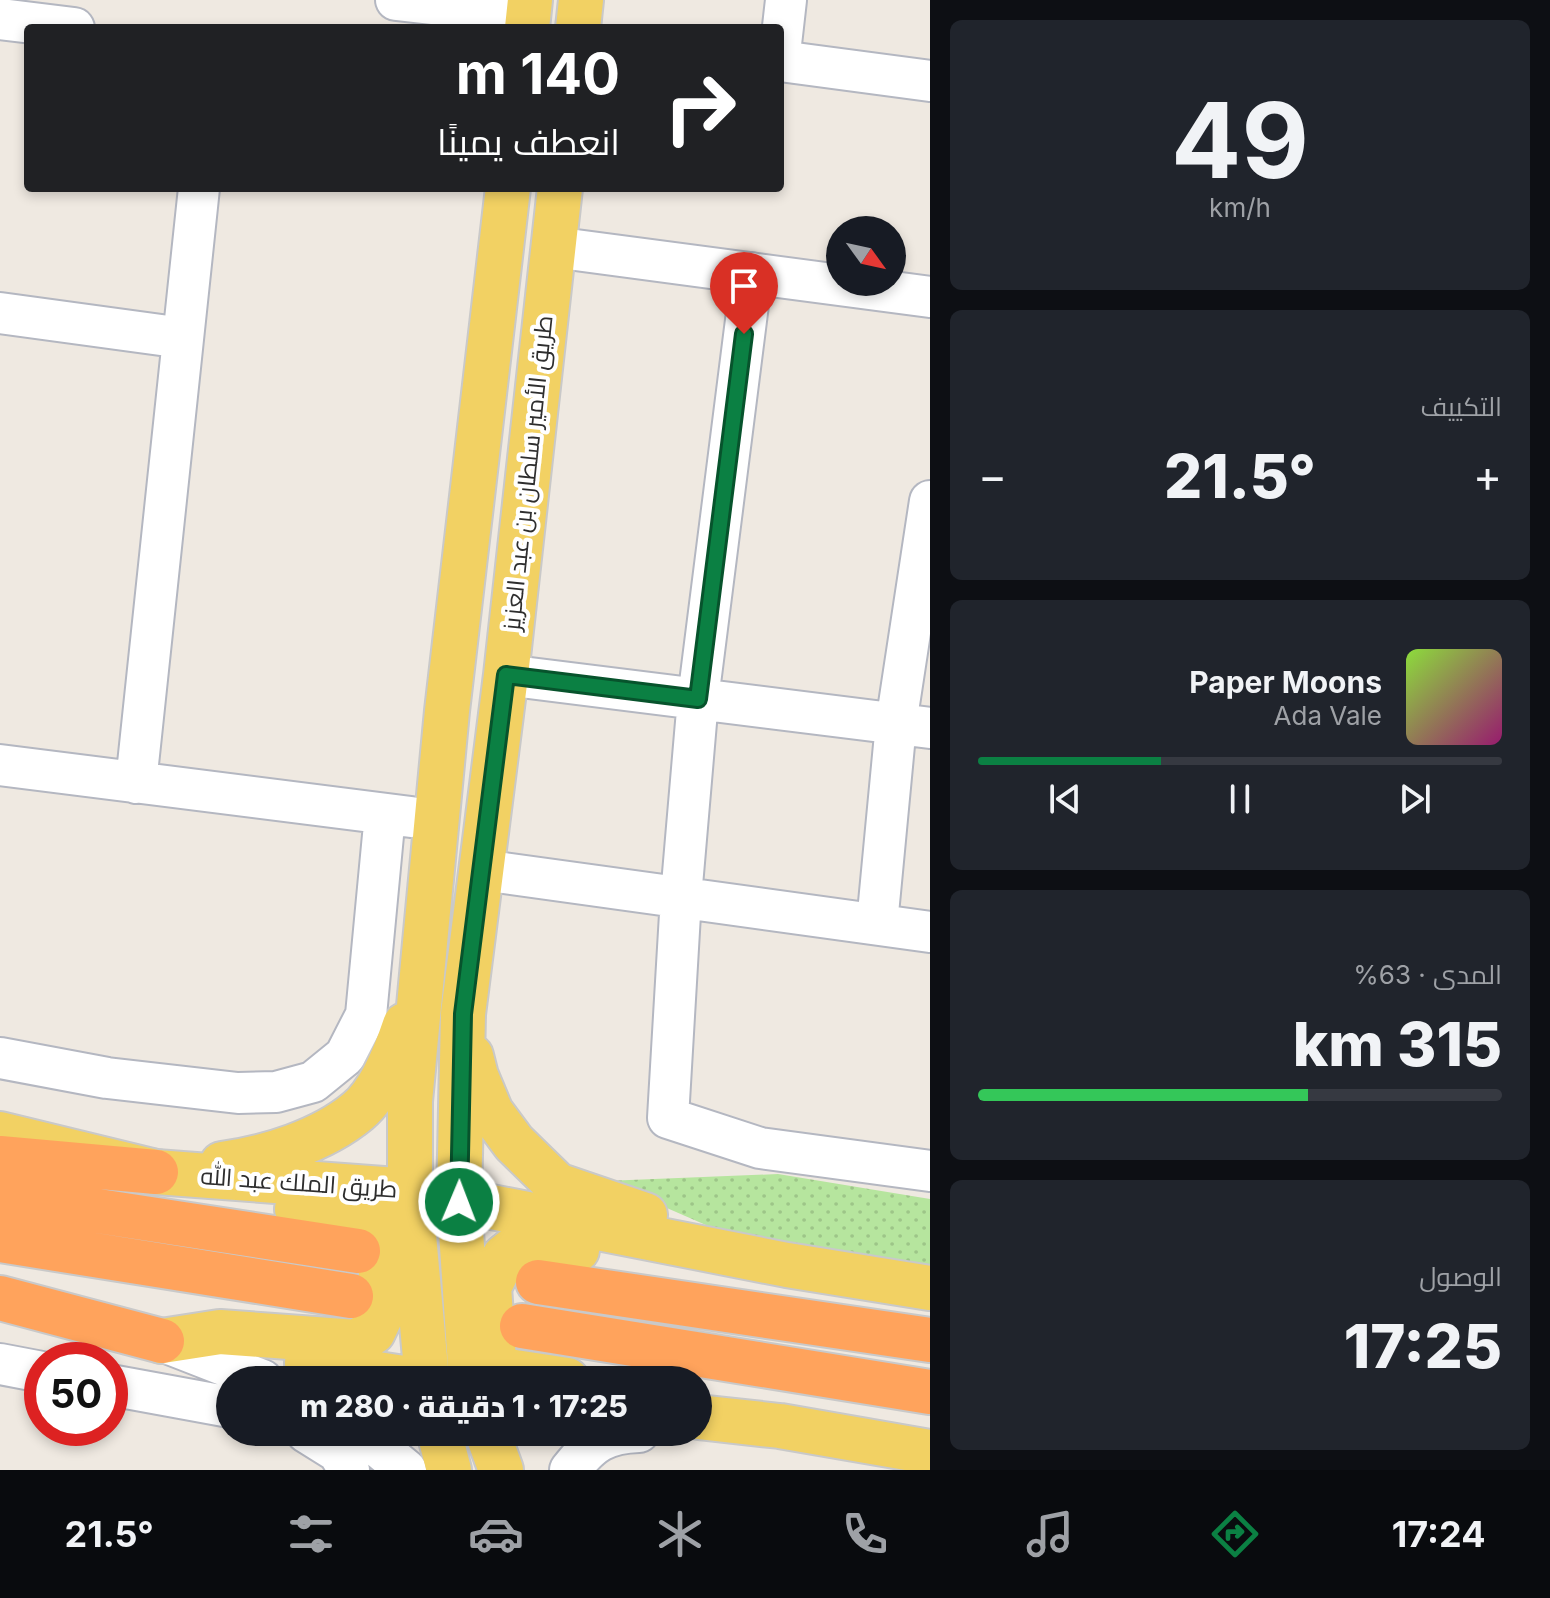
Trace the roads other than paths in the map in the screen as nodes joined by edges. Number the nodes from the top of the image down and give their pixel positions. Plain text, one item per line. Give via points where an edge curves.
1 (396, 0) edge
2 (581, 0) edge
3 (786, 0) edge
4 (529, 14) edge
5 (0, 19) edge
6 (41, 24) edge
7 (578, 24) edge
8 (783, 24) edge
9 (784, 62) edge
10 (930, 81) edge
11 (199, 192) edge
12 (508, 192) edge
13 (560, 192) edge
14 (553, 247) junction
15 (752, 273) junction
16 (930, 297) edge
17 (0, 313) edge
18 (183, 338) junction
19 (930, 501) edge
20 (506, 675) junction
21 (698, 699) junction
22 (913, 726) edge
23 (0, 765) edge
24 (136, 783) junction
25 (385, 814) junction
26 (435, 820) junction
27 (482, 870) junction
28 (681, 897) junction
29 (877, 924) junction
30 (930, 932) edge
31 (421, 977) junction
32 (463, 1014) junction
33 (0, 1058) edge
34 (0, 1134) edge
35 (0, 1158) edge
36 (930, 1171) edge
37 (156, 1172) junction
38 (410, 1191) junction
39 (0, 1196) edge
40 (459, 1202) junction
41 (0, 1240) edge
42 (358, 1251) dead end
43 (787, 1265) junction
44 (538, 1282) dead end
45 (930, 1288) edge
46 (351, 1296) dead end
47 (0, 1298) edge
48 (0, 1318) edge
49 (522, 1326) dead end
50 (930, 1340) edge
51 (162, 1341) junction
52 (0, 1364) edge
53 (226, 1366) edge
54 (325, 1366) edge
55 (426, 1366) edge
56 (470, 1366) edge
57 (499, 1366) edge
58 (24, 1369) edge
59 (128, 1388) edge
60 (930, 1392) edge
61 (216, 1404) edge
62 (712, 1409) edge
63 (712, 1419) edge
64 (780, 1426) junction
65 (712, 1429) edge
66 (328, 1446) edge
67 (377, 1446) edge
68 (443, 1446) edge
69 (492, 1446) edge
70 (590, 1446) edge
71 (930, 1452) edge
72 (349, 1470) edge
73 (406, 1470) edge
74 (449, 1470) edge
75 (501, 1470) edge
76 (570, 1470) edge

1 - 4 street
2 - 7 main road
3 - 8 street
5 - 6 street
9 - 10 street
11 - 18 street
12 - 26 main road
13 - 14 main road, طريق الأمير سلطان بن عبد العزيز
14 - 15 street
14 - 20 main road, طريق الأمير سلطان بن عبد العزيز
15 - 16 street
15 - 21 street
17 - 18 street
18 - 24 street
19 - 22 street
20 - 21 street
20 - 27 main road, طريق الأمير سلطان بن عبد العزيز
21 - 22 street
21 - 28 street
22 - 29 street
23 - 24 street
24 - 25 street
25 - 26 street
25 - 33 street via 366,1015 345,1056 313,1082 276,1092 238,1093 107,1078
26 - 31 main road
27 - 28 street
27 - 32 main road, طريق الأمير سلطان بن عبد العزيز
28 - 29 street
28 - 36 street via 668,1118 760,1148
29 - 30 street
31 - 37 main road via 393,1063 360,1110 320,1135 251,1160
31 - 38 main road via 410,1101
32 - 40 main road, طريق الأمير سلطان بن عبد العزيز
32 - 43 main road via 476,1076 491,1112 557,1185
34 - 37 main road, طريق الملك عبد الله
35 - 37 highway
37 - 38 main road, طريق الملك عبد الله
37 - 51 main road via 277,1207 370,1222 377,1226 383,1276 384,1309 373,1332 356,1342 220,1332
38 - 40 main road, طريق الملك عبد الله
38 - 55 main road
39 - 42 highway
40 - 43 main road, طريق الملك عبد الله
40 - 56 main road, طريق الأمير سلطان بن عبد العزيز
41 - 46 highway
43 - 45 main road, طريق الملك عبد الله
43 - 57 main road via 519,1245 504,1257 489,1287 494,1360
44 - 50 highway
47 - 51 highway
48 - 51 main road
49 - 60 highway
51 - 53 street
51 - 54 main road
52 - 58 street
59 - 61 street
62 - 64 main road
63 - 64 main road
64 - 65 street
64 - 71 main road
66 - 72 street
67 - 73 street
68 - 74 main road
69 - 75 main road
70 - 76 street

